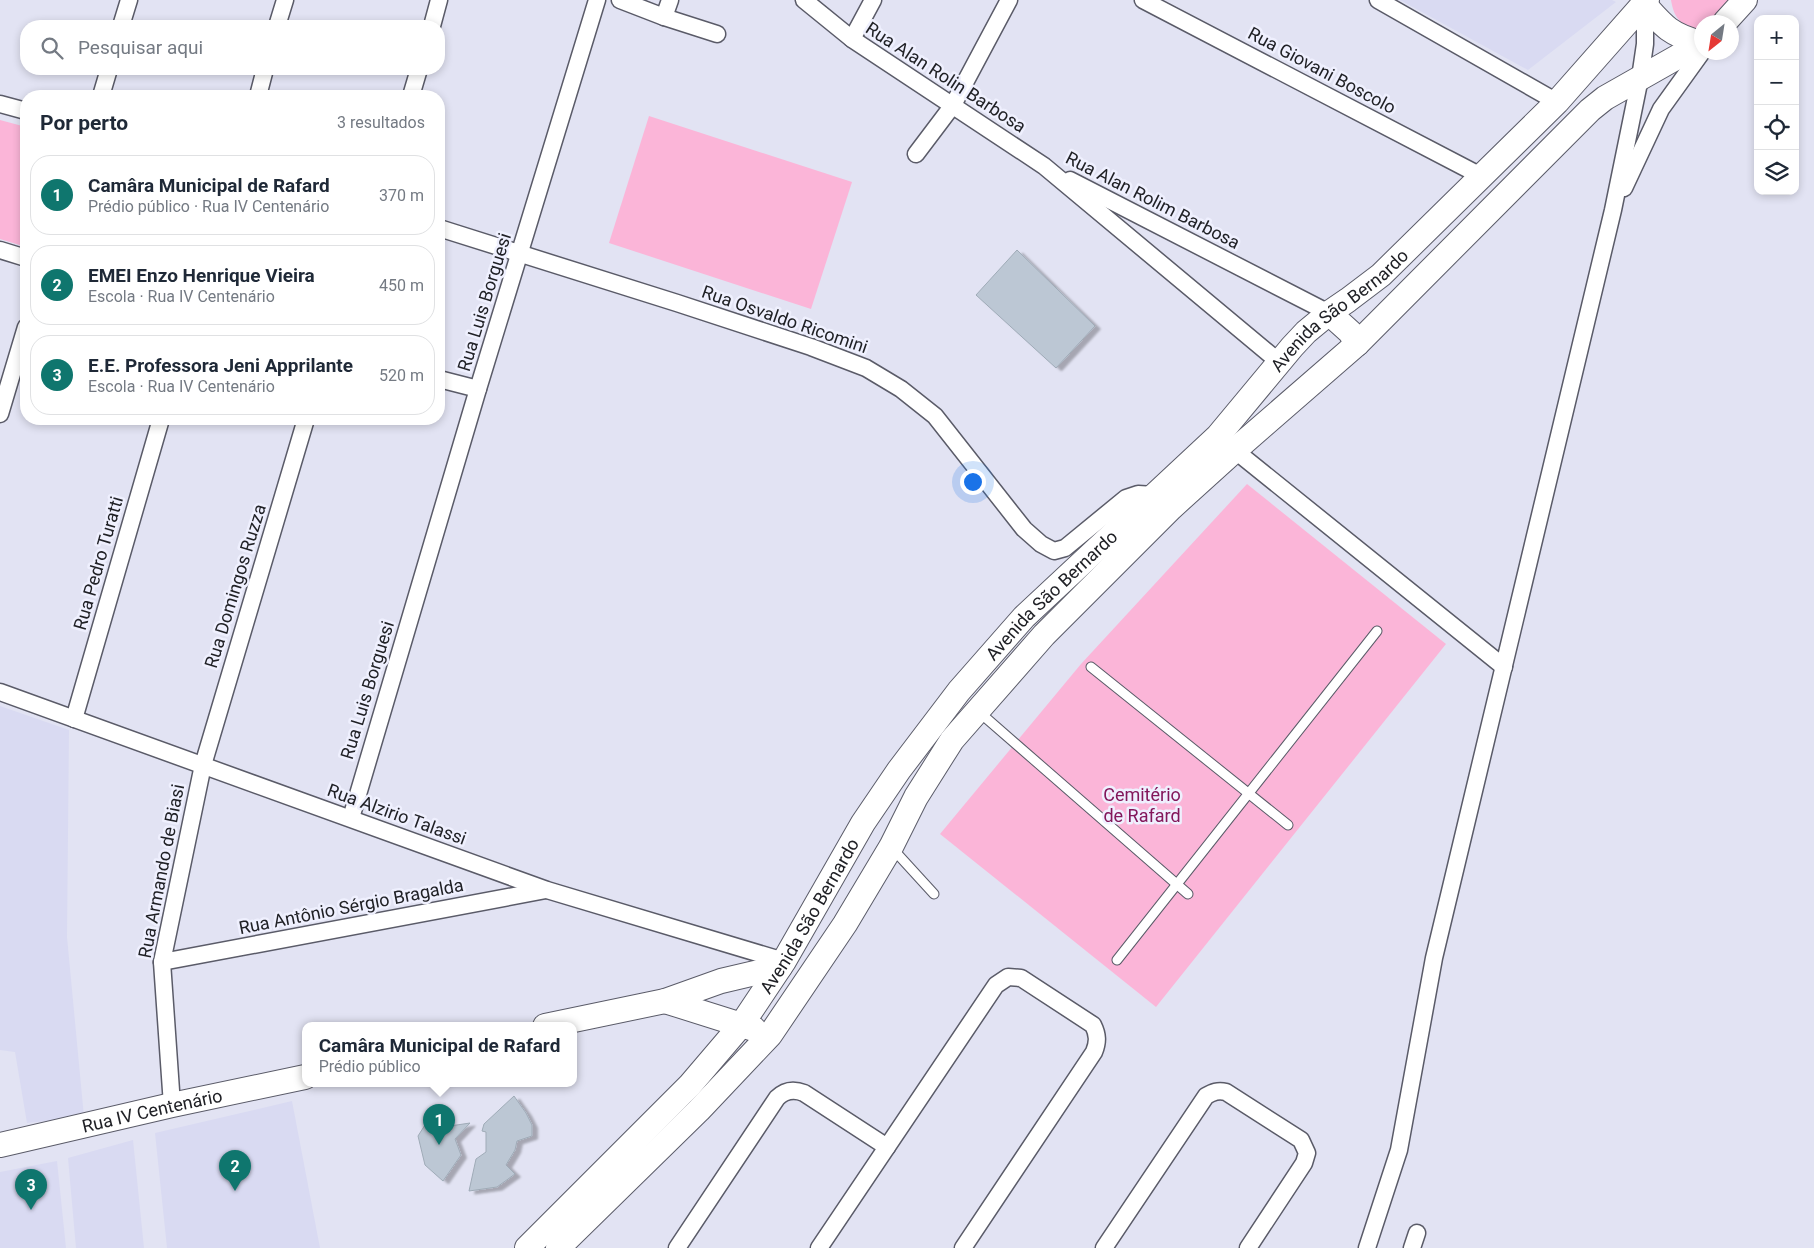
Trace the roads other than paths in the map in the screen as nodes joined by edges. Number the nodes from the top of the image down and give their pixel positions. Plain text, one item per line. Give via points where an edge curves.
1 (129, 0) edge
2 (285, 0) edge
3 (439, 0) edge
4 (597, 0) edge
5 (620, 0) edge
6 (670, 0) edge
7 (804, 0) edge
8 (873, 0) edge
9 (1009, 0) edge
10 (1143, 0) edge
11 (1378, 0) edge
12 (1745, 0) edge
13 (1642, 3) edge
14 (1731, 15) edge
15 (664, 17) junction
16 (124, 20) edge
17 (279, 20) edge
18 (434, 20) edge
19 (717, 34) dead end
20 (852, 39) junction
21 (1694, 41) edge
22 (1694, 47) edge
23 (1696, 60) edge
24 (107, 75) edge
25 (263, 75) edge
26 (417, 75) edge
27 (1640, 78) junction
28 (103, 90) edge
29 (260, 90) edge
30 (413, 90) edge
31 (1557, 102) junction
32 (0, 104) edge
33 (953, 105) junction
34 (20, 109) edge
35 (916, 154) dead end
36 (1044, 166) junction
37 (1481, 176) junction
38 (1613, 210) junction
39 (445, 230) edge
40 (0, 250) edge
41 (520, 253) junction
42 (20, 256) edge
43 (1329, 313) junction
44 (1357, 344) junction
45 (20, 346) edge
46 (1279, 362) junction
47 (445, 380) edge
48 (1315, 380) junction
49 (478, 389) junction
50 (1, 408) edge
51 (159, 425) edge
52 (304, 425) edge
53 (1226, 443) junction
54 (1154, 495) junction
55 (1024, 617) junction
56 (1377, 631) dead end
57 (1044, 635) junction
58 (1091, 667) dead end
59 (1504, 667) junction
60 (0, 692) edge
61 (978, 711) junction
62 (74, 719) junction
63 (203, 765) junction
64 (1249, 793) junction
65 (350, 818) junction
66 (863, 823) junction
67 (1288, 825) dead end
68 (891, 847) junction
69 (1177, 884) junction
70 (547, 890) junction
71 (934, 894) dead end
72 (1188, 894) dead end
73 (1117, 960) dead end
74 (162, 962) junction
75 (782, 964) junction
76 (665, 1001) junction
77 (564, 1022) edge
78 (742, 1024) junction
79 (770, 1035) junction
80 (302, 1078) edge
81 (172, 1105) junction
82 (0, 1146) edge
83 (887, 1147) junction
84 (527, 1248) edge
85 (558, 1248) edge
86 (677, 1248) edge
87 (819, 1248) edge
88 (963, 1248) edge
89 (1104, 1248) edge
90 (1248, 1248) edge
91 (1367, 1248) edge

1 - 16 street
2 - 17 street
3 - 18 street
4 - 41 street, Rua Luis Borguesi
5 - 15 street
6 - 15 street
7 - 20 street, Rua Alan Rolin Barbosa
8 - 20 street
9 - 33 street
10 - 37 street, Rua Giovani Boscolo
11 - 31 street
12 - 14 main road
13 - 21 main road via 1663,26
13 - 27 street via 1645,29
13 - 31 main road, Avenida São Bernardo
15 - 19 street
20 - 33 street, Rua Alan Rolin Barbosa
22 - 27 main road, Avenida São Bernardo
23 - 38 street via 1661,109
24 - 28 street
25 - 29 street
26 - 30 street
27 - 38 street
27 - 44 main road, Avenida São Bernardo via 1590,110
31 - 37 main road, Avenida São Bernardo
32 - 34 street
33 - 35 street
33 - 36 street, Rua Alan Rolin Barbosa
36 - 43 street, Rua Alan Rolim Barbosa
36 - 46 street, Rua Alan Rolim Barbosa
37 - 43 main road, Avenida São Bernardo via 1381,275
38 - 59 street
39 - 41 street, Rua Osvaldo Ricomini
40 - 42 street
41 - 49 street, Rua Luis Borguesi
41 - 54 street, Rua Osvaldo Ricomini via 802,344 866,368 901,389 935,416 1024,529 1054,551 1065,548 1126,498 1138,494
43 - 44 main road via 1350,332
43 - 46 main road, Avenida São Bernardo via 1306,332
44 - 48 main road, Avenida São Bernardo
45 - 50 street
46 - 48 main road
46 - 53 main road, Avenida São Bernardo
47 - 49 street
48 - 53 main road, Avenida São Bernardo
49 - 65 street, Rua Luis Borguesi
51 - 62 street, Rua Pedro Turatti
52 - 63 street, Rua Domingos Ruzza
53 - 54 main road, Avenida São Bernardo
53 - 57 main road, Avenida São Bernardo via 1171,508
53 - 59 street
54 - 55 main road, Avenida São Bernardo
55 - 57 main road
55 - 66 main road, Avenida São Bernardo via 959,692
56 - 64 lane
57 - 61 main road, Avenida São Bernardo
58 - 64 lane
59 - 91 street via 1434,958 1399,1150
60 - 62 street, Rua Alzirio Talassi
61 - 68 main road, Avenida São Bernardo via 947,748 916,797
61 - 69 lane
62 - 63 street, Rua Alzirio Talassi
63 - 65 street, Rua Alzirio Talassi
63 - 74 street, Rua Armando de Biasi
64 - 67 lane
64 - 69 lane
65 - 70 street, Rua Alzirio Talassi
66 - 68 main road
66 - 75 main road, Avenida São Bernardo
68 - 71 lane
68 - 79 main road, Avenida São Bernardo via 845,924
69 - 72 lane
69 - 73 lane
70 - 74 street, Rua Antônio Sérgio Bragalda
70 - 75 street, Rua Alzirio Talassi
74 - 81 street, Rua Armando de Biasi
75 - 76 main road
75 - 78 main road, Avenida São Bernardo
76 - 77 main road
76 - 78 main road
78 - 79 main road
78 - 84 main road, Avenida São Bernardo via 690,1085
79 - 85 main road, Avenida São Bernardo via 699,1110
80 - 81 main road, Rua IV Centenário
81 - 82 main road, Rua IV Centenário
83 - 86 street via 804,1093 794,1090 784,1093 777,1098
83 - 87 street
83 - 88 street via 1002,980 1021,978 1093,1025 1098,1037 1094,1052
89 - 90 street via 1206,1096 1221,1091 1298,1136 1307,1153 1304,1163

